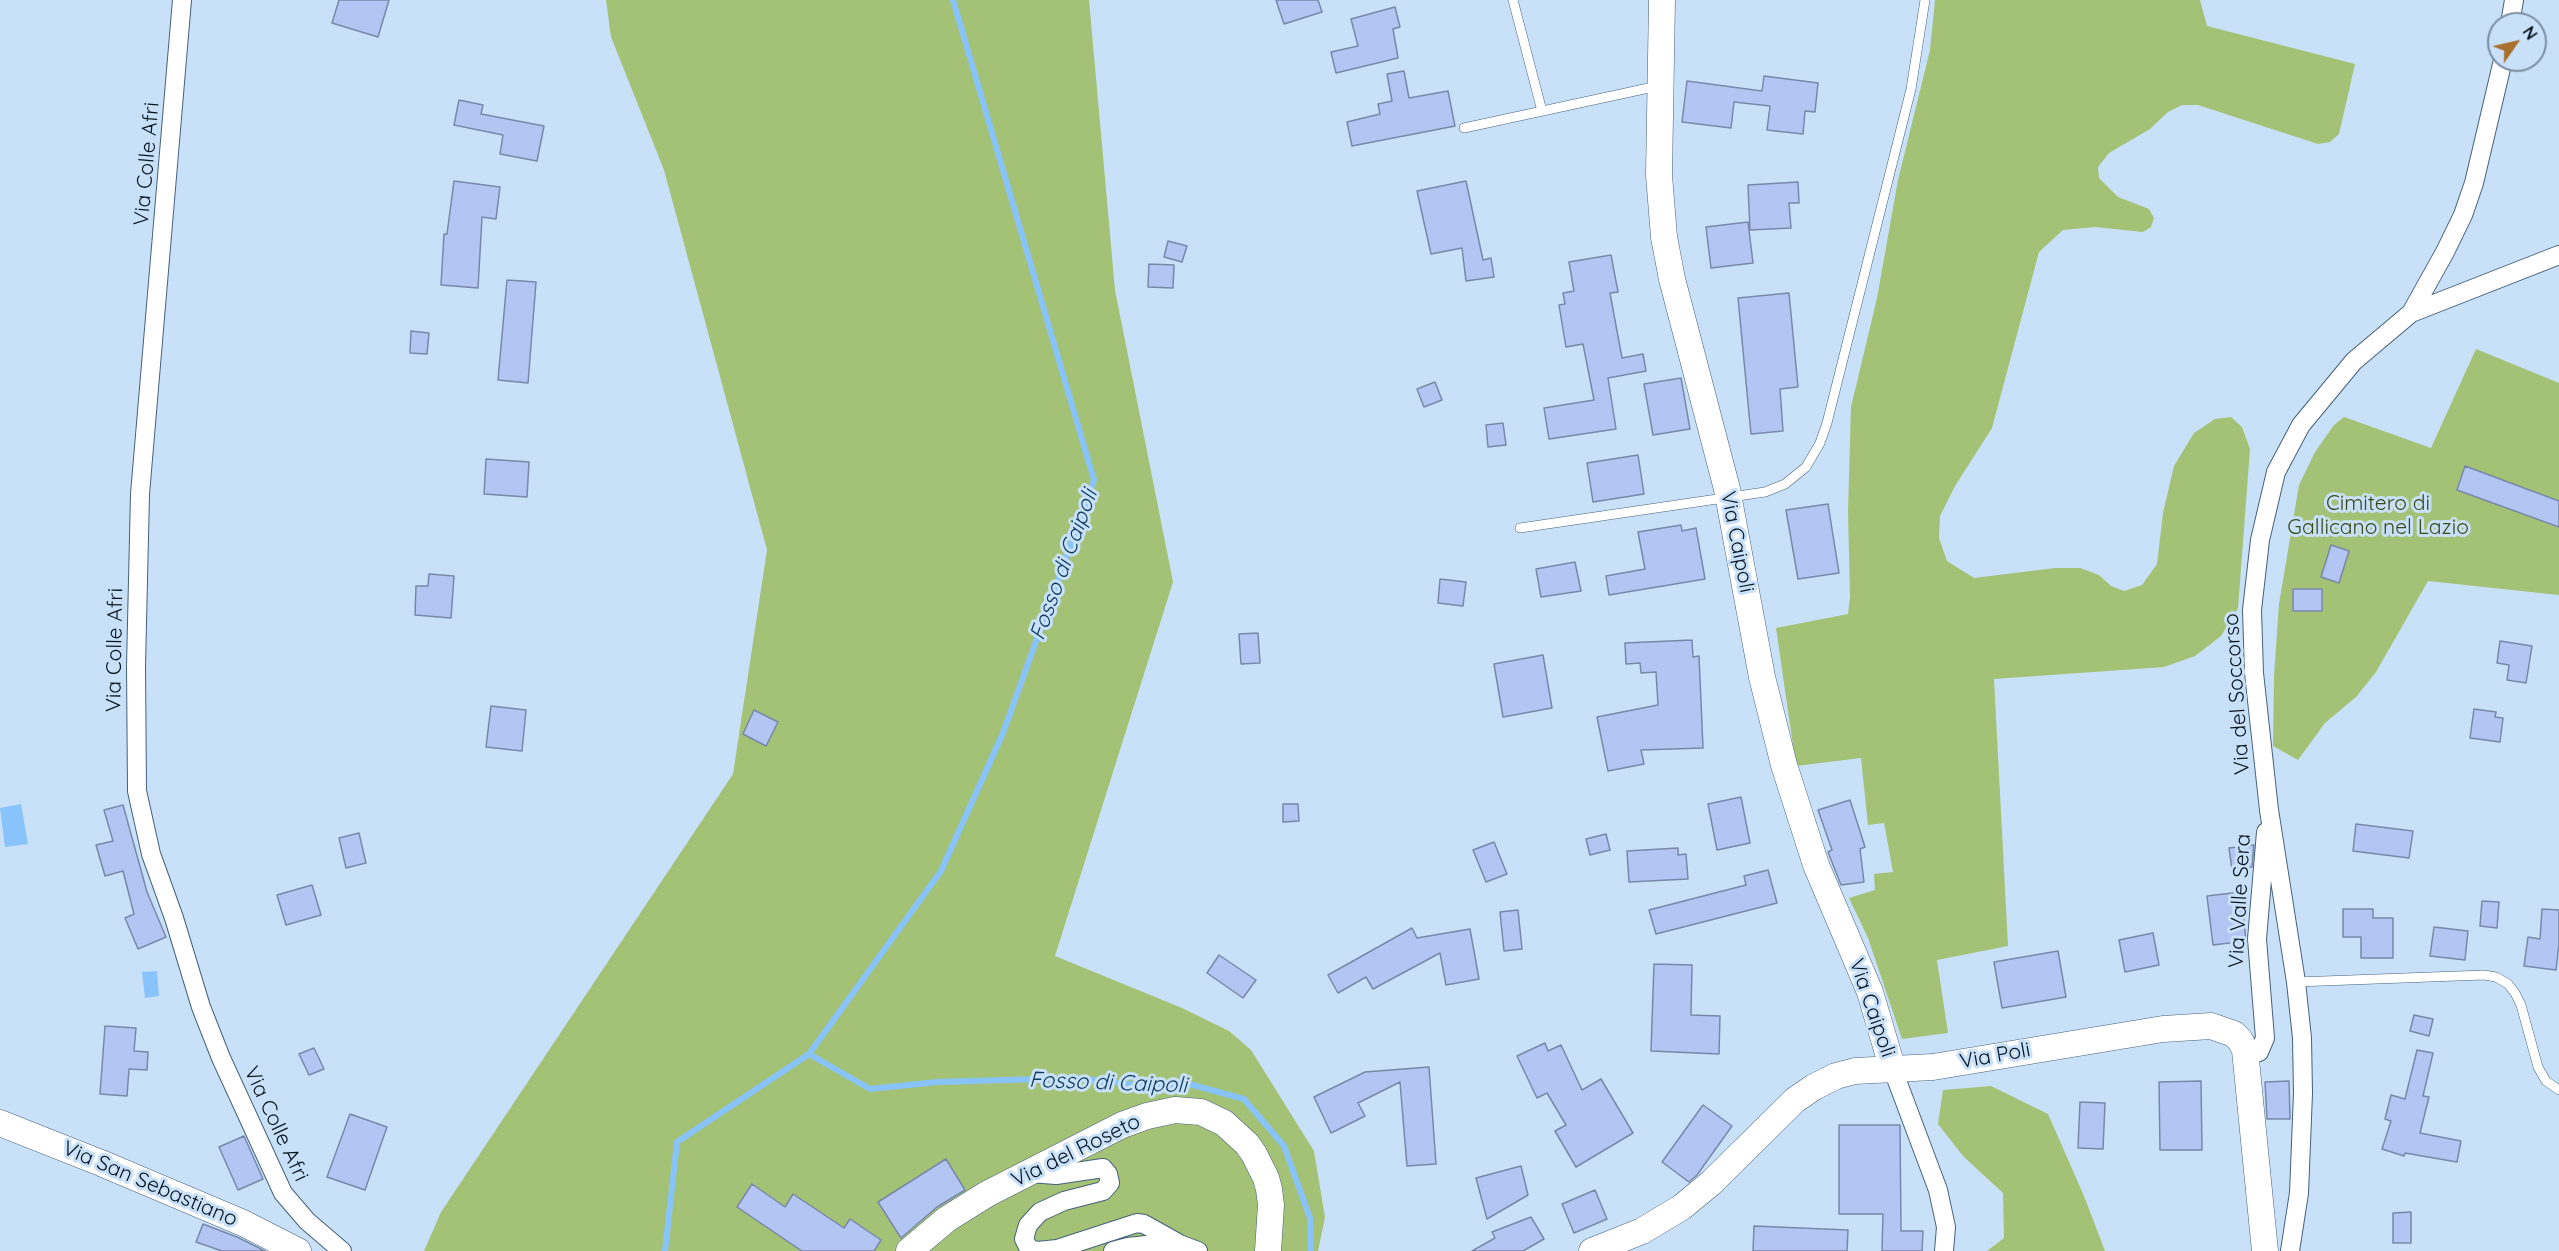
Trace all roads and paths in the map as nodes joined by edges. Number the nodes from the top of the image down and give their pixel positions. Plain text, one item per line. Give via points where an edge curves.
1 (182, 0) edge
2 (1513, 0) edge
3 (1662, 0) edge
4 (1925, 0) edge
5 (2500, 72) edge
6 (1661, 85) junction
7 (1542, 111) junction
8 (1464, 128) dead end
9 (2559, 255) edge
10 (2411, 313) junction
11 (1729, 497) junction
12 (1520, 528) dead end
13 (2269, 810) junction
14 (2296, 982) junction
15 (2246, 1056) junction
16 (1893, 1070) junction
17 (2559, 1090) edge
18 (0, 1123) edge
19 (1029, 1173) junction
20 (1178, 1247) edge
21 (298, 1251) edge
22 (342, 1251) edge
23 (909, 1251) edge
24 (1113, 1251) edge
25 (1198, 1251) edge
26 (1268, 1251) edge
27 (1592, 1251) edge
28 (1944, 1251) edge
29 (2265, 1251) edge
30 (2290, 1251) edge

1 - 22 street, Via Colle Afri via 140,494 137,791 151,854 220,1058 283,1193 307,1221
2 - 7 lane
3 - 6 street, Via Caipoli
4 - 11 lane via 1911,89 1824,433 1813,457 1796,477 1773,490
5 - 10 street, Via del Soccorso via 2463,215
6 - 7 lane
6 - 11 street, Via Caipoli via 1659,175 1664,237 1675,296
7 - 8 lane
9 - 10 street
10 - 13 street, Via del Soccorso via 2354,361 2320,399 2292,438 2271,484 2256,566 2252,625
11 - 12 lane
11 - 16 street, Via Caipoli via 1762,677 1784,765 1816,865 1870,992
13 - 14 street, Via del Soccorso
13 - 15 street, Via Valle Sera via 2257,939 2265,1038 2259,1052
14 - 17 lane via 2496,976 2515,993 2538,1067 2546,1081
14 - 30 street, Via del Soccorso via 2302,1038 2302,1114 2299,1193
15 - 16 street, Via Poli via 2234,1034 2211,1026 2130,1033
15 - 29 street, Via Poli
16 - 27 street, Via Poli via 1848,1072 1814,1087 1788,1106 1682,1207 1642,1231
16 - 28 street via 1938,1190 1946,1227
18 - 21 street, Via San Sebastiano via 243,1223
19 - 20 street via 1056,1175 1103,1168 1110,1183 1103,1191 1040,1212 1028,1224 1024,1239 1029,1249 1057,1249 1137,1223
19 - 23 street, Via del Roseto via 946,1219
19 - 26 street, Via del Roseto via 1147,1116 1175,1110 1201,1112 1224,1123 1247,1144 1266,1178 1271,1204
20 - 24 street via 1128,1246
20 - 25 street

